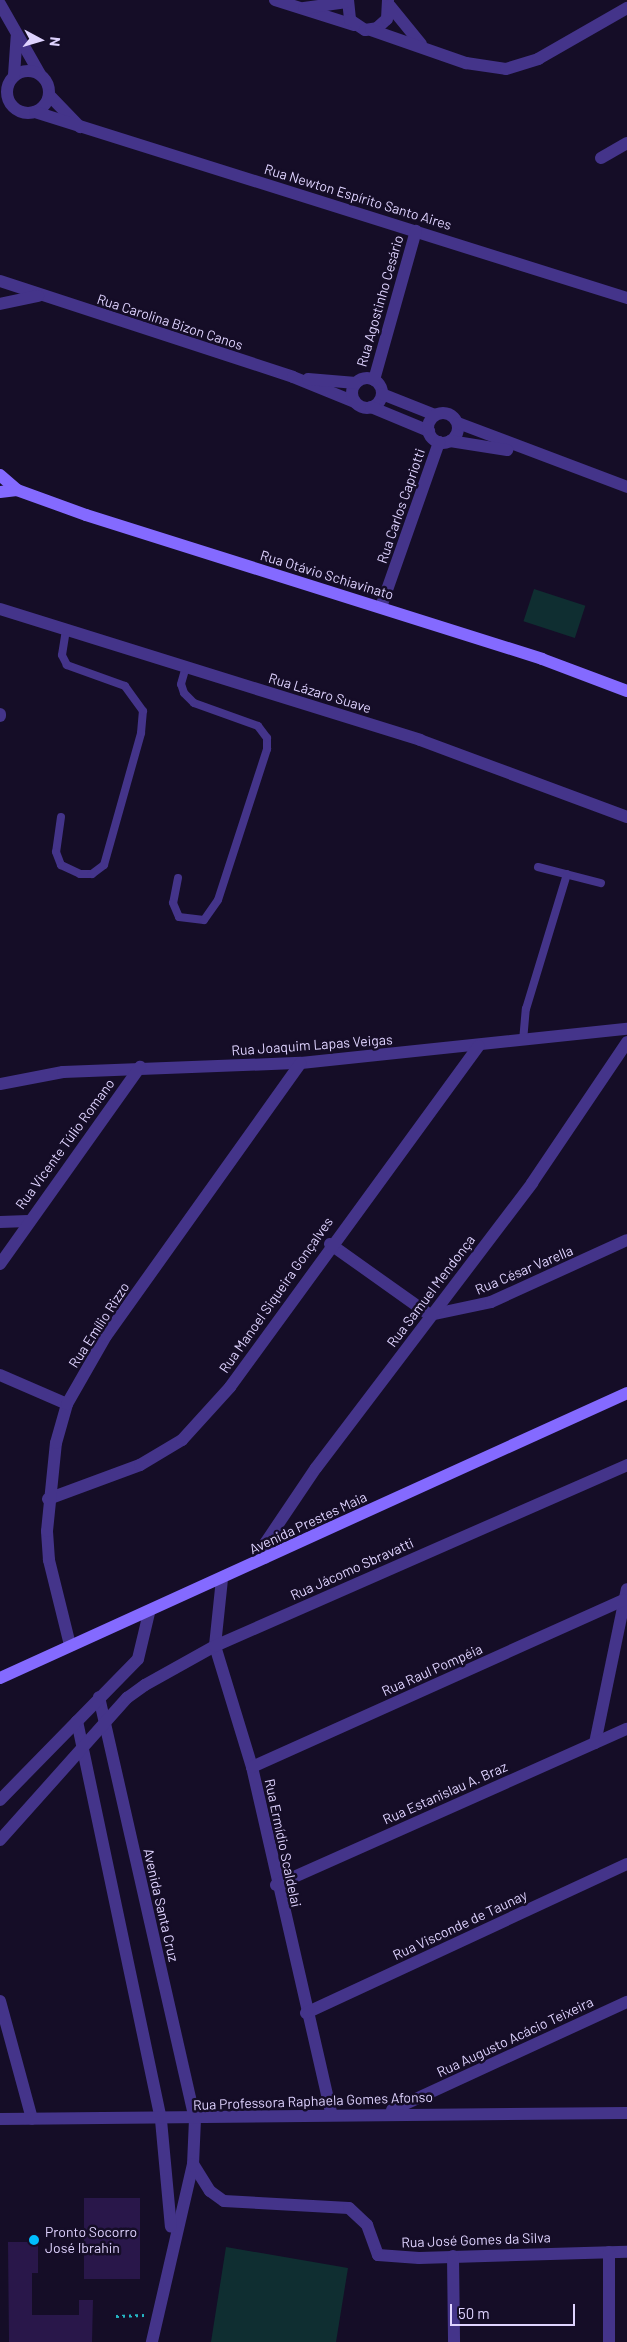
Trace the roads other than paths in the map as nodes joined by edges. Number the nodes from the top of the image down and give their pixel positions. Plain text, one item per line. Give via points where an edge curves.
1 (275, 0) edge
2 (348, 1) edge
3 (389, 3) edge
4 (0, 4) edge
5 (299, 8) junction
6 (627, 8) edge
7 (354, 25) junction
8 (371, 30) junction
9 (17, 36) junction
10 (421, 44) junction
11 (40, 74) junction
12 (8, 80) edge
13 (49, 94) junction
14 (5, 103) edge
15 (35, 112) junction
16 (80, 127) junction
17 (627, 143) edge
18 (601, 158) dead end
19 (416, 231) junction
20 (0, 281) edge
21 (38, 296) junction
22 (627, 298) edge
23 (0, 304) edge
24 (293, 377) junction
25 (374, 380) junction
26 (356, 383) junction
27 (382, 394) junction
28 (355, 402) junction
29 (372, 407) junction
30 (435, 415) junction
31 (458, 423) junction
32 (429, 431) junction
33 (444, 442) junction
34 (527, 453) junction
35 (0, 476) edge
36 (627, 487) edge
37 (17, 490) junction
38 (0, 492) edge
39 (382, 607) junction
40 (0, 609) edge
41 (66, 630) junction
42 (186, 667) junction
43 (627, 691) edge
44 (627, 817) edge
45 (61, 818) dead end
46 (538, 867) dead end
47 (567, 874) junction
48 (178, 878) dead end
49 (601, 884) dead end
50 (627, 1029) edge
51 (523, 1041) junction
52 (627, 1042) edge
53 (479, 1046) junction
54 (301, 1063) junction
55 (140, 1067) junction
56 (0, 1084) edge
57 (28, 1221) junction
58 (0, 1222) edge
59 (627, 1240) edge
60 (330, 1244) junction
61 (0, 1264) edge
62 (430, 1315) junction
63 (0, 1375) edge
64 (627, 1393) edge
65 (67, 1404) junction
66 (627, 1465) edge
67 (48, 1499) junction
68 (265, 1558) junction
69 (222, 1579) junction
70 (626, 1594) edge
71 (149, 1612) junction
72 (70, 1645) junction
73 (215, 1646) junction
74 (0, 1678) edge
75 (99, 1697) junction
76 (77, 1721) junction
77 (104, 1725) junction
78 (627, 1729) edge
79 (595, 1743) junction
80 (83, 1750) junction
81 (252, 1767) junction
82 (0, 1800) edge
83 (0, 1840) edge
84 (627, 1864) edge
85 (276, 1885) junction
86 (0, 2001) edge
87 (627, 2002) edge
88 (306, 2013) junction
89 (387, 2112) junction
90 (331, 2113) junction
91 (627, 2113) edge
92 (0, 2119) edge
93 (32, 2119) junction
94 (195, 2119) junction
95 (161, 2120) junction
96 (193, 2164) junction
97 (172, 2241) junction
98 (609, 2252) junction
99 (627, 2252) edge
100 (453, 2256) junction
101 (152, 2342) edge
102 (454, 2342) edge
103 (609, 2342) edge

1 - 5 street
2 - 5 street
2 - 7 street via 347,14
3 - 8 street via 387,19
3 - 10 street
4 - 9 street
5 - 7 street
6 - 10 street via 538,59 506,69 466,63
7 - 8 street
8 - 10 street
9 - 11 street via 35,60
9 - 12 street
11 - 12 street via 27,70
11 - 13 street
12 - 14 street
13 - 15 street
13 - 16 street, Rua Newton Espírito Santo Aires
14 - 15 street via 22,112
15 - 16 street, Rua Newton Espírito Santo Aires
16 - 19 street, Rua Newton Espírito Santo Aires
17 - 18 street
19 - 22 street, Rua Newton Espírito Santo Aires
19 - 25 street, Rua Agostinho Cesário
20 - 21 street, Rua Carolina Bizon Canos
21 - 23 street, Rua Carolina Bizon Canos
21 - 24 street, Rua Carolina Bizon Canos
24 - 26 street, Rua Carolina Bizon Canos
24 - 28 street, Rua Carolina Bizon Canos
25 - 26 street
25 - 27 street
26 - 28 street
27 - 29 street
27 - 30 street
28 - 29 street
29 - 32 street
30 - 31 street via 448,414
30 - 32 street
31 - 33 street via 457,434
31 - 34 street
32 - 33 street
33 - 34 street
33 - 39 street, Rua Carlos Capriotti
34 - 36 street
35 - 37 main road, Rua Otávio Schiavinato
37 - 38 main road, Rua Otávio Schiavinato
37 - 39 main road, Rua Otávio Schiavinato
39 - 43 main road, Rua Otávio Schiavinato
40 - 41 street, Rua Lázaro Suave
41 - 42 street, Rua Lázaro Suave
41 - 45 lane via 62,655 67,665 125,686 143,711 141,733 104,865 92,874 80,874 61,865 56,852
42 - 44 street, Rua Lázaro Suave via 480,760
42 - 48 lane via 181,684 184,694 194,703 258,726 266,738 267,749 218,900 204,920 179,917 173,903
46 - 47 lane
47 - 49 lane
47 - 51 lane via 526,1009
50 - 51 street, Rua Joaquim Lapas Veigas
51 - 53 street, Rua Joaquim Lapas Veigas
52 - 62 street, Rua Samuel Mendonça via 532,1182
53 - 54 street, Rua Joaquim Lapas Veigas
53 - 60 street, Rua Manoel Siqueira Gonçalves
54 - 55 street, Rua Joaquim Lapas Veigas
54 - 65 street, Rua Emílio Rizzo via 106,1336
55 - 56 street, Rua Joaquim Lapas Veigas via 63,1072
55 - 57 street, Rua Vicente Túlio Romano
57 - 58 street
57 - 61 street, Rua Vicente Túlio Romano
59 - 62 street, Rua César Varella via 491,1302
60 - 62 street
60 - 67 street, Rua Manoel Siqueira Gonçalves via 230,1387 182,1440 140,1465
62 - 68 street, Rua Samuel Mendonça via 283,1516 266,1542
63 - 65 street
64 - 68 main road, Avenida Prestes Maia
65 - 67 street, Rua Emílio Rizzo
66 - 73 street, Rua Jácomo Sbravatti
67 - 72 street, Rua Emílio Rizzo via 49,1560
68 - 69 main road, Avenida Prestes Maia
69 - 71 main road, Avenida Prestes Maia
69 - 73 street, Rua Ermídio Scaldelai
70 - 79 street
70 - 81 street, Rua Raul Pompéia
71 - 72 main road, Avenida Prestes Maia
71 - 75 street via 138,1659
72 - 74 main road, Avenida Prestes Maia
73 - 77 street, Rua Jácomo Sbravatti via 139,1689
73 - 81 street, Rua Ermídio Scaldelai
75 - 76 street
75 - 77 street, Avenida Santa Cruz
76 - 80 street
76 - 82 street
77 - 80 street, Rua Jácomo Sbravatti
77 - 94 street, Avenida Santa Cruz
78 - 79 street, Rua Estanislau A. Braz
79 - 85 street, Rua Estanislau A. Braz
80 - 83 street, Rua Jácomo Sbravatti
80 - 95 street
81 - 85 street, Rua Ermídio Scaldelai
84 - 88 street, Rua Visconde de Taunay
85 - 88 street, Rua Ermídio Scaldelai
86 - 93 street
87 - 89 street, Rua Augusto Acácio Teixeira
88 - 90 street, Rua Ermídio Scaldelai
89 - 90 street, Rua Professora Raphaela Gomes Afonso
89 - 91 street, Rua Professora Raphaela Gomes Afonso
90 - 94 street, Rua Professora Raphaela Gomes Afonso
92 - 93 street, Rua Professora Raphaela Gomes Afonso
93 - 95 street, Rua Professora Raphaela Gomes Afonso
94 - 95 street, Rua Professora Raphaela Gomes Afonso
94 - 96 street, Avenida Santa Cruz
95 - 97 street
96 - 97 street, Avenida Santa Cruz
96 - 100 street, Rua José Gomes da Silva via 210,2191 224,2201 349,2208 367,2225 378,2255
97 - 101 street
98 - 99 street, Rua José Gomes da Silva
98 - 100 street, Rua José Gomes da Silva
98 - 103 street
100 - 102 street

